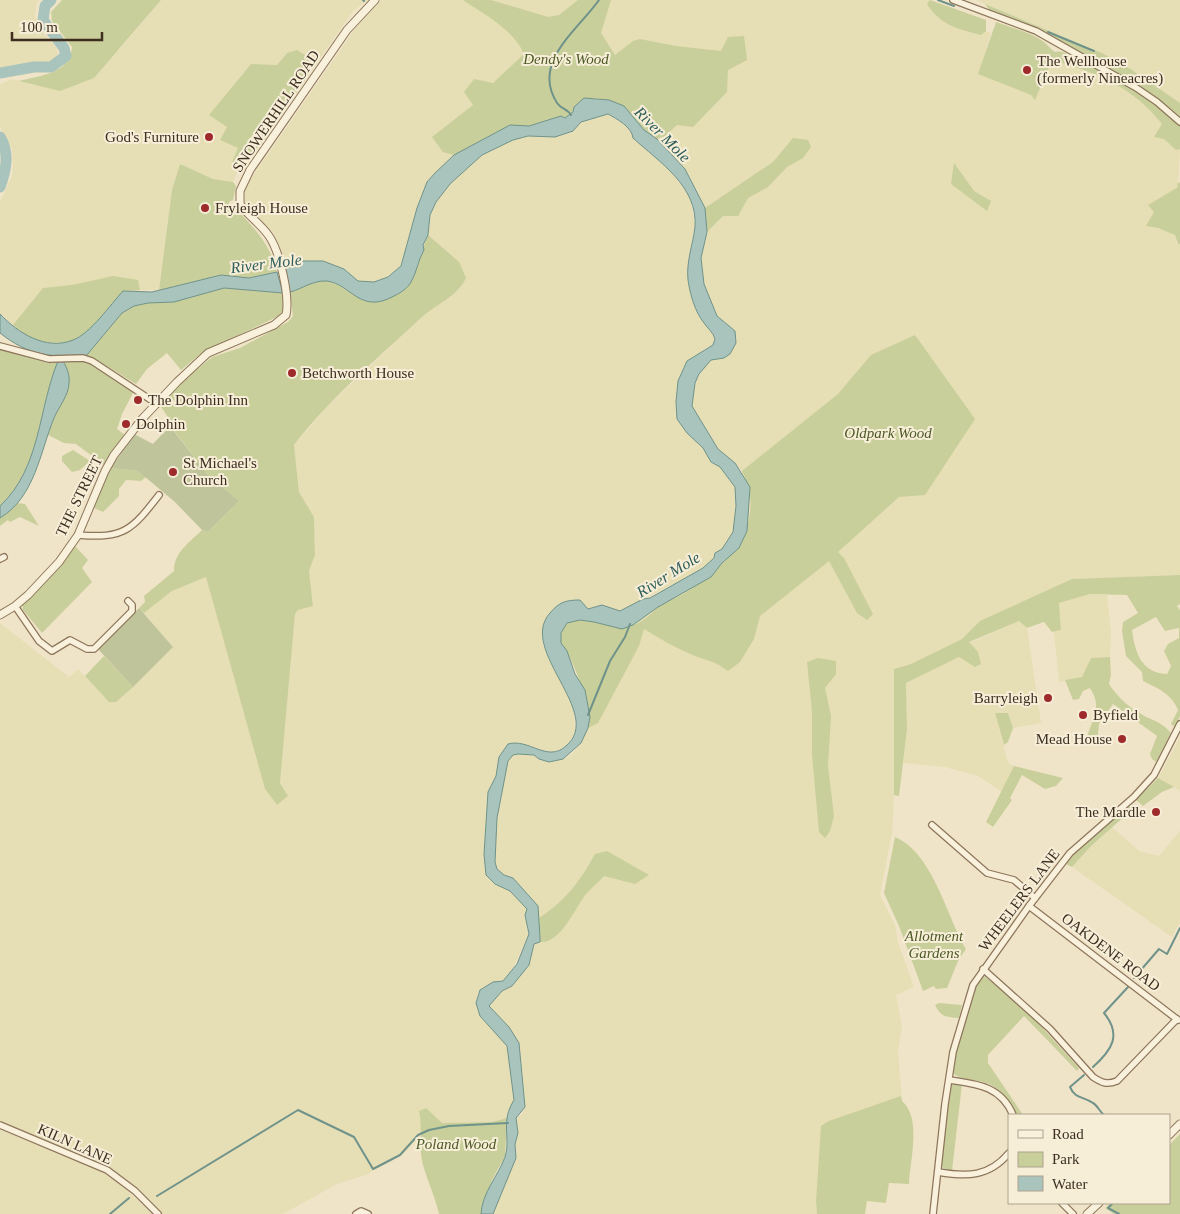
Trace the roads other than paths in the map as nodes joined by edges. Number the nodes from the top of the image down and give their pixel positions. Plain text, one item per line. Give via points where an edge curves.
1 (375, 0) edge
2 (953, 0) edge
3 (1180, 122) edge
4 (288, 296) joint
5 (0, 346) edge
6 (157, 404) junction
7 (159, 495) dead end
8 (78, 535) junction
9 (128, 601) dead end
10 (16, 606) junction
11 (0, 615) edge
12 (1180, 724) edge
13 (932, 825) dead end
14 (1035, 898) junction
15 (1029, 906) junction
16 (983, 969) junction
17 (1179, 1020) edge
18 (949, 1080) junction
19 (1013, 1114) edge
20 (1180, 1124) edge
21 (0, 1125) edge
22 (1170, 1134) edge
23 (1008, 1153) edge
24 (938, 1172) junction
25 (1063, 1204) edge
26 (1098, 1204) edge
27 (158, 1214) edge
28 (356, 1214) edge
29 (368, 1214) edge
30 (933, 1214) edge
31 (1073, 1214) edge
32 (1087, 1214) edge

1 - 4 street, SNOWERHILL ROAD via 347,30 250,170 240,191 240,204 269,236
2 - 3 street via 1036,31 1135,87
4 - 6 street, THE STREET via 286,315 282,320 208,353
5 - 6 street via 49,359 83,358 92,361
6 - 8 street, THE STREET via 114,455
7 - 8 street via 139,522 127,530 112,536
8 - 10 street, THE STREET via 59,562
9 - 10 street via 132,611 94,649 70,640 52,651 39,641
10 - 11 street, THE STREET
12 - 14 street, WHEELERS LANE via 1154,775 1134,797 1077,846
13 - 14 street via 987,872 1014,880
14 - 15 street, WHEELERS LANE
15 - 16 street, WHEELERS LANE
15 - 17 street, OAKDENE ROAD
16 - 17 street, OAKDENE ROAD via 1050,1029 1093,1077 1108,1084 1117,1081
16 - 18 street, WHEELERS LANE via 967,1004
18 - 19 street via 989,1088 1003,1098
18 - 24 street, WHEELERS LANE
20 - 22 street
21 - 27 street, KILN LANE via 107,1170
23 - 24 street via 990,1170 976,1175
24 - 30 street, WHEELERS LANE
25 - 31 street
26 - 32 street
28 - 29 street via 361,1211

